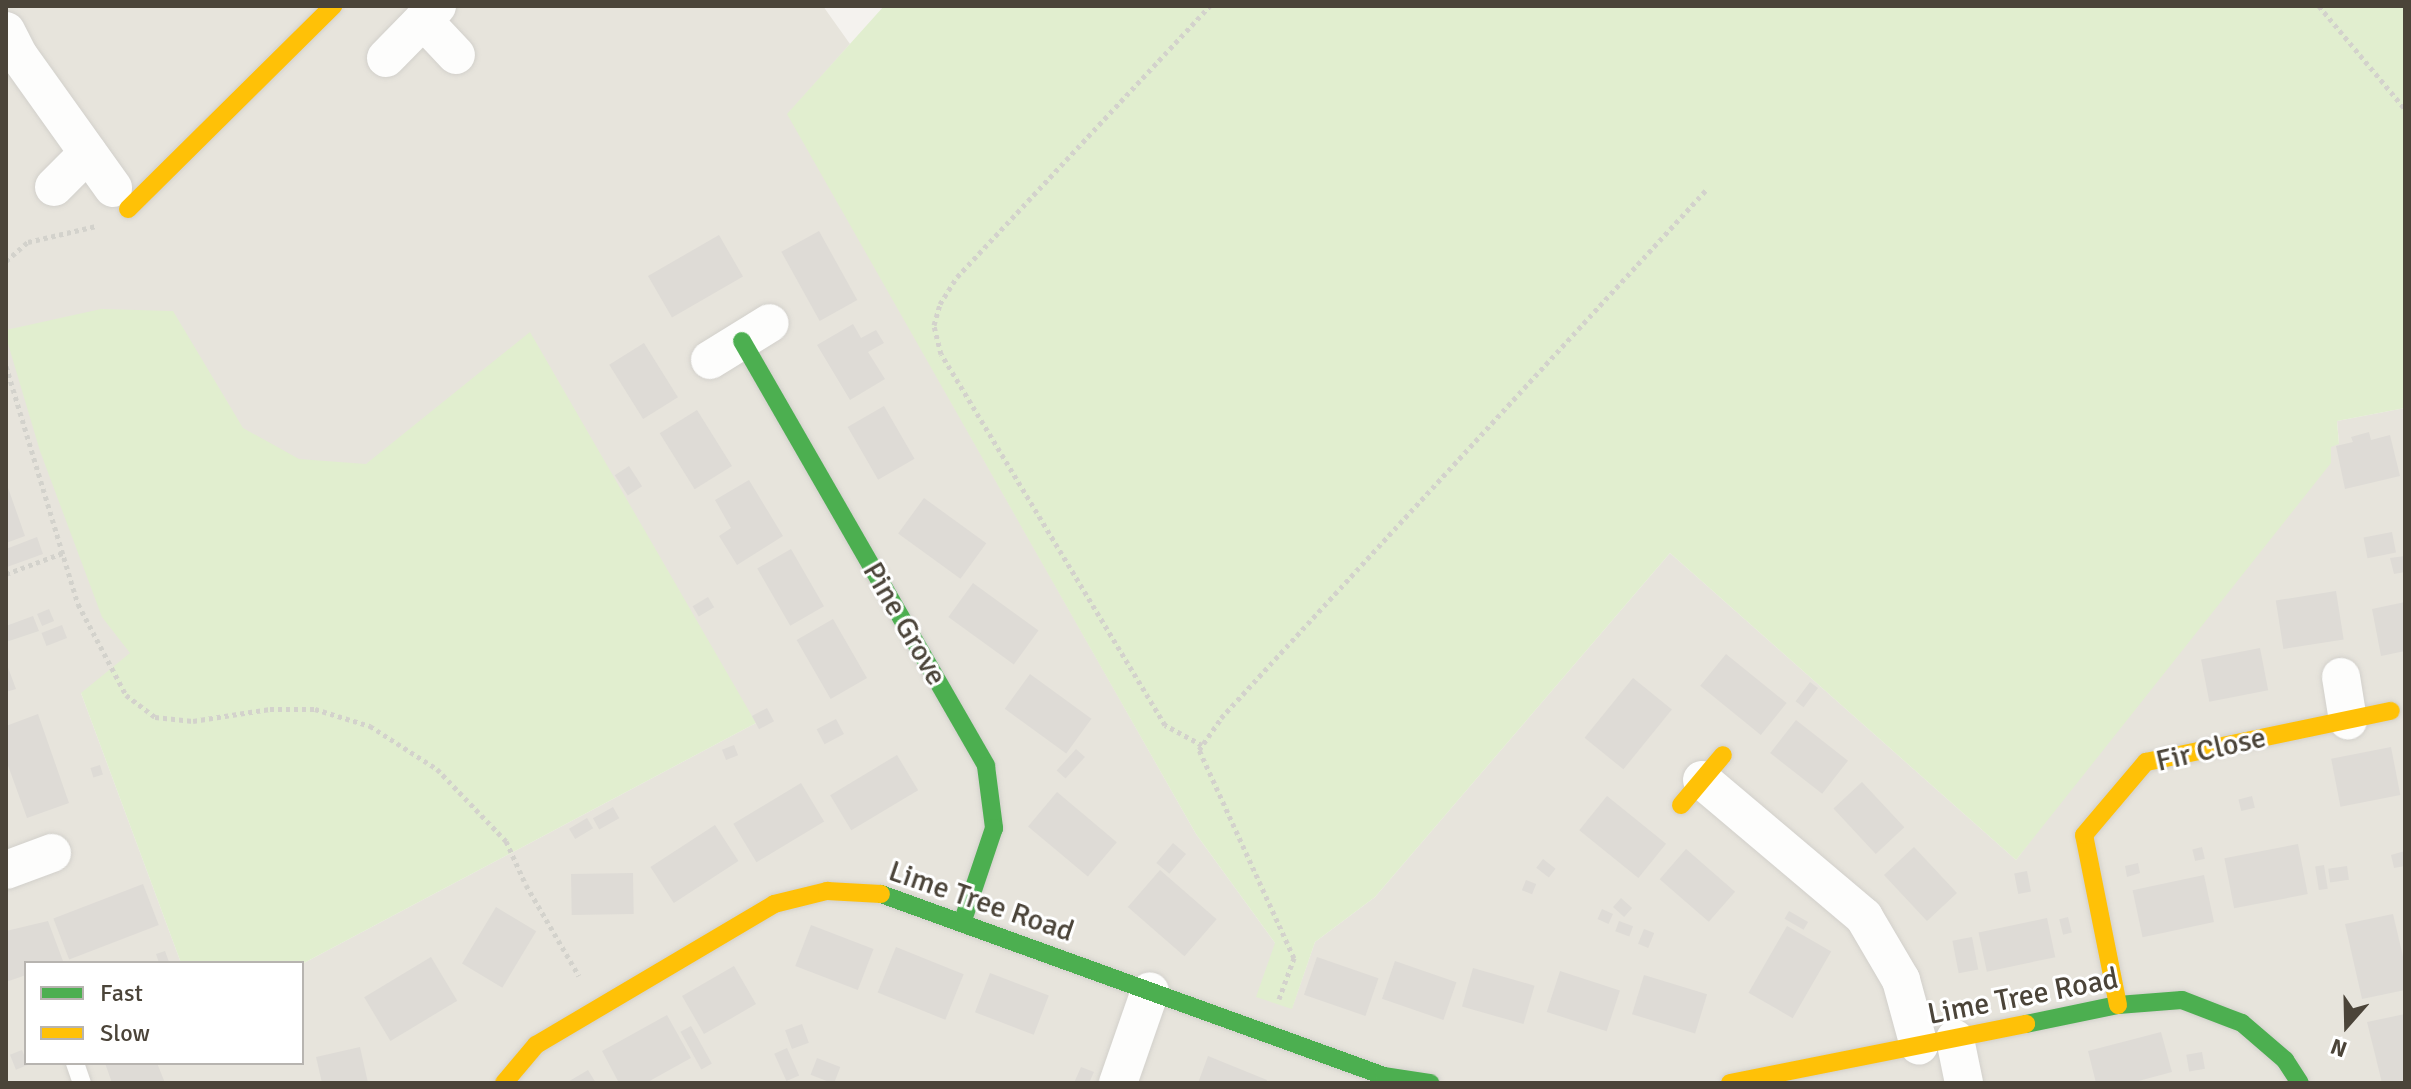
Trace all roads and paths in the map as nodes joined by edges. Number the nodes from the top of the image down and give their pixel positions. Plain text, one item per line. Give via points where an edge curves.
1 (333, 6) edge
2 (1210, 6) edge
3 (2319, 6) edge
4 (430, 13) edge
5 (6, 31) edge
6 (456, 55) dead end
7 (386, 58) dead end
8 (2405, 109) edge
9 (88, 153) junction
10 (54, 187) dead end
11 (1707, 189) dead end
12 (120, 198) joint
13 (28, 242) dead end
14 (6, 261) edge
15 (741, 341) dead end
16 (6, 366) edge
17 (65, 552) junction
18 (6, 574) edge
19 (2341, 677) dead end
20 (2391, 711) dead end
21 (2348, 720) junction
22 (1203, 746) junction
23 (1702, 780) dead end
24 (52, 853) dead end
25 (6, 870) edge
26 (962, 923) junction
27 (1150, 991) junction
28 (2118, 1005) junction
29 (598, 1008) junction
30 (1266, 1033) junction
31 (1937, 1042) junction
32 (504, 1083) edge
33 (1118, 1083) edge
34 (1430, 1083) edge
35 (1730, 1083) edge
36 (1964, 1083) edge
37 (2300, 1083) edge

1 - 12 street
2 - 22 path via 957,277 934,325 941,354 1165,725
3 - 8 path
4 - 6 street
4 - 7 street
5 - 9 street
9 - 10 street
9 - 12 street
11 - 22 path via 1221,718
13 - 14 path
15 - 26 street, Pine Grove via 986,766 994,828
16 - 17 path
17 - 18 path
17 - 29 path via 78,604 126,695 155,717 193,721 270,709 315,709 370,726 437,769 506,841
19 - 21 street
20 - 21 street, Fir Close
21 - 28 street, Fir Close via 2146,762 2084,835
22 - 30 path via 1199,750 1294,958
23 - 31 street via 1864,917
24 - 25 street
26 - 27 street, Lime Tree Road
26 - 29 street, Lime Tree Road via 883,894 827,891 774,904
27 - 30 street, Lime Tree Road
27 - 33 street
28 - 31 street, Lime Tree Road
28 - 37 street, Lime Tree Road via 2182,1000 2242,1023 2285,1060
29 - 32 street, Lime Tree Road via 536,1045
30 - 34 street, Lime Tree Road via 1384,1076
31 - 35 street, Lime Tree Road
31 - 36 street

